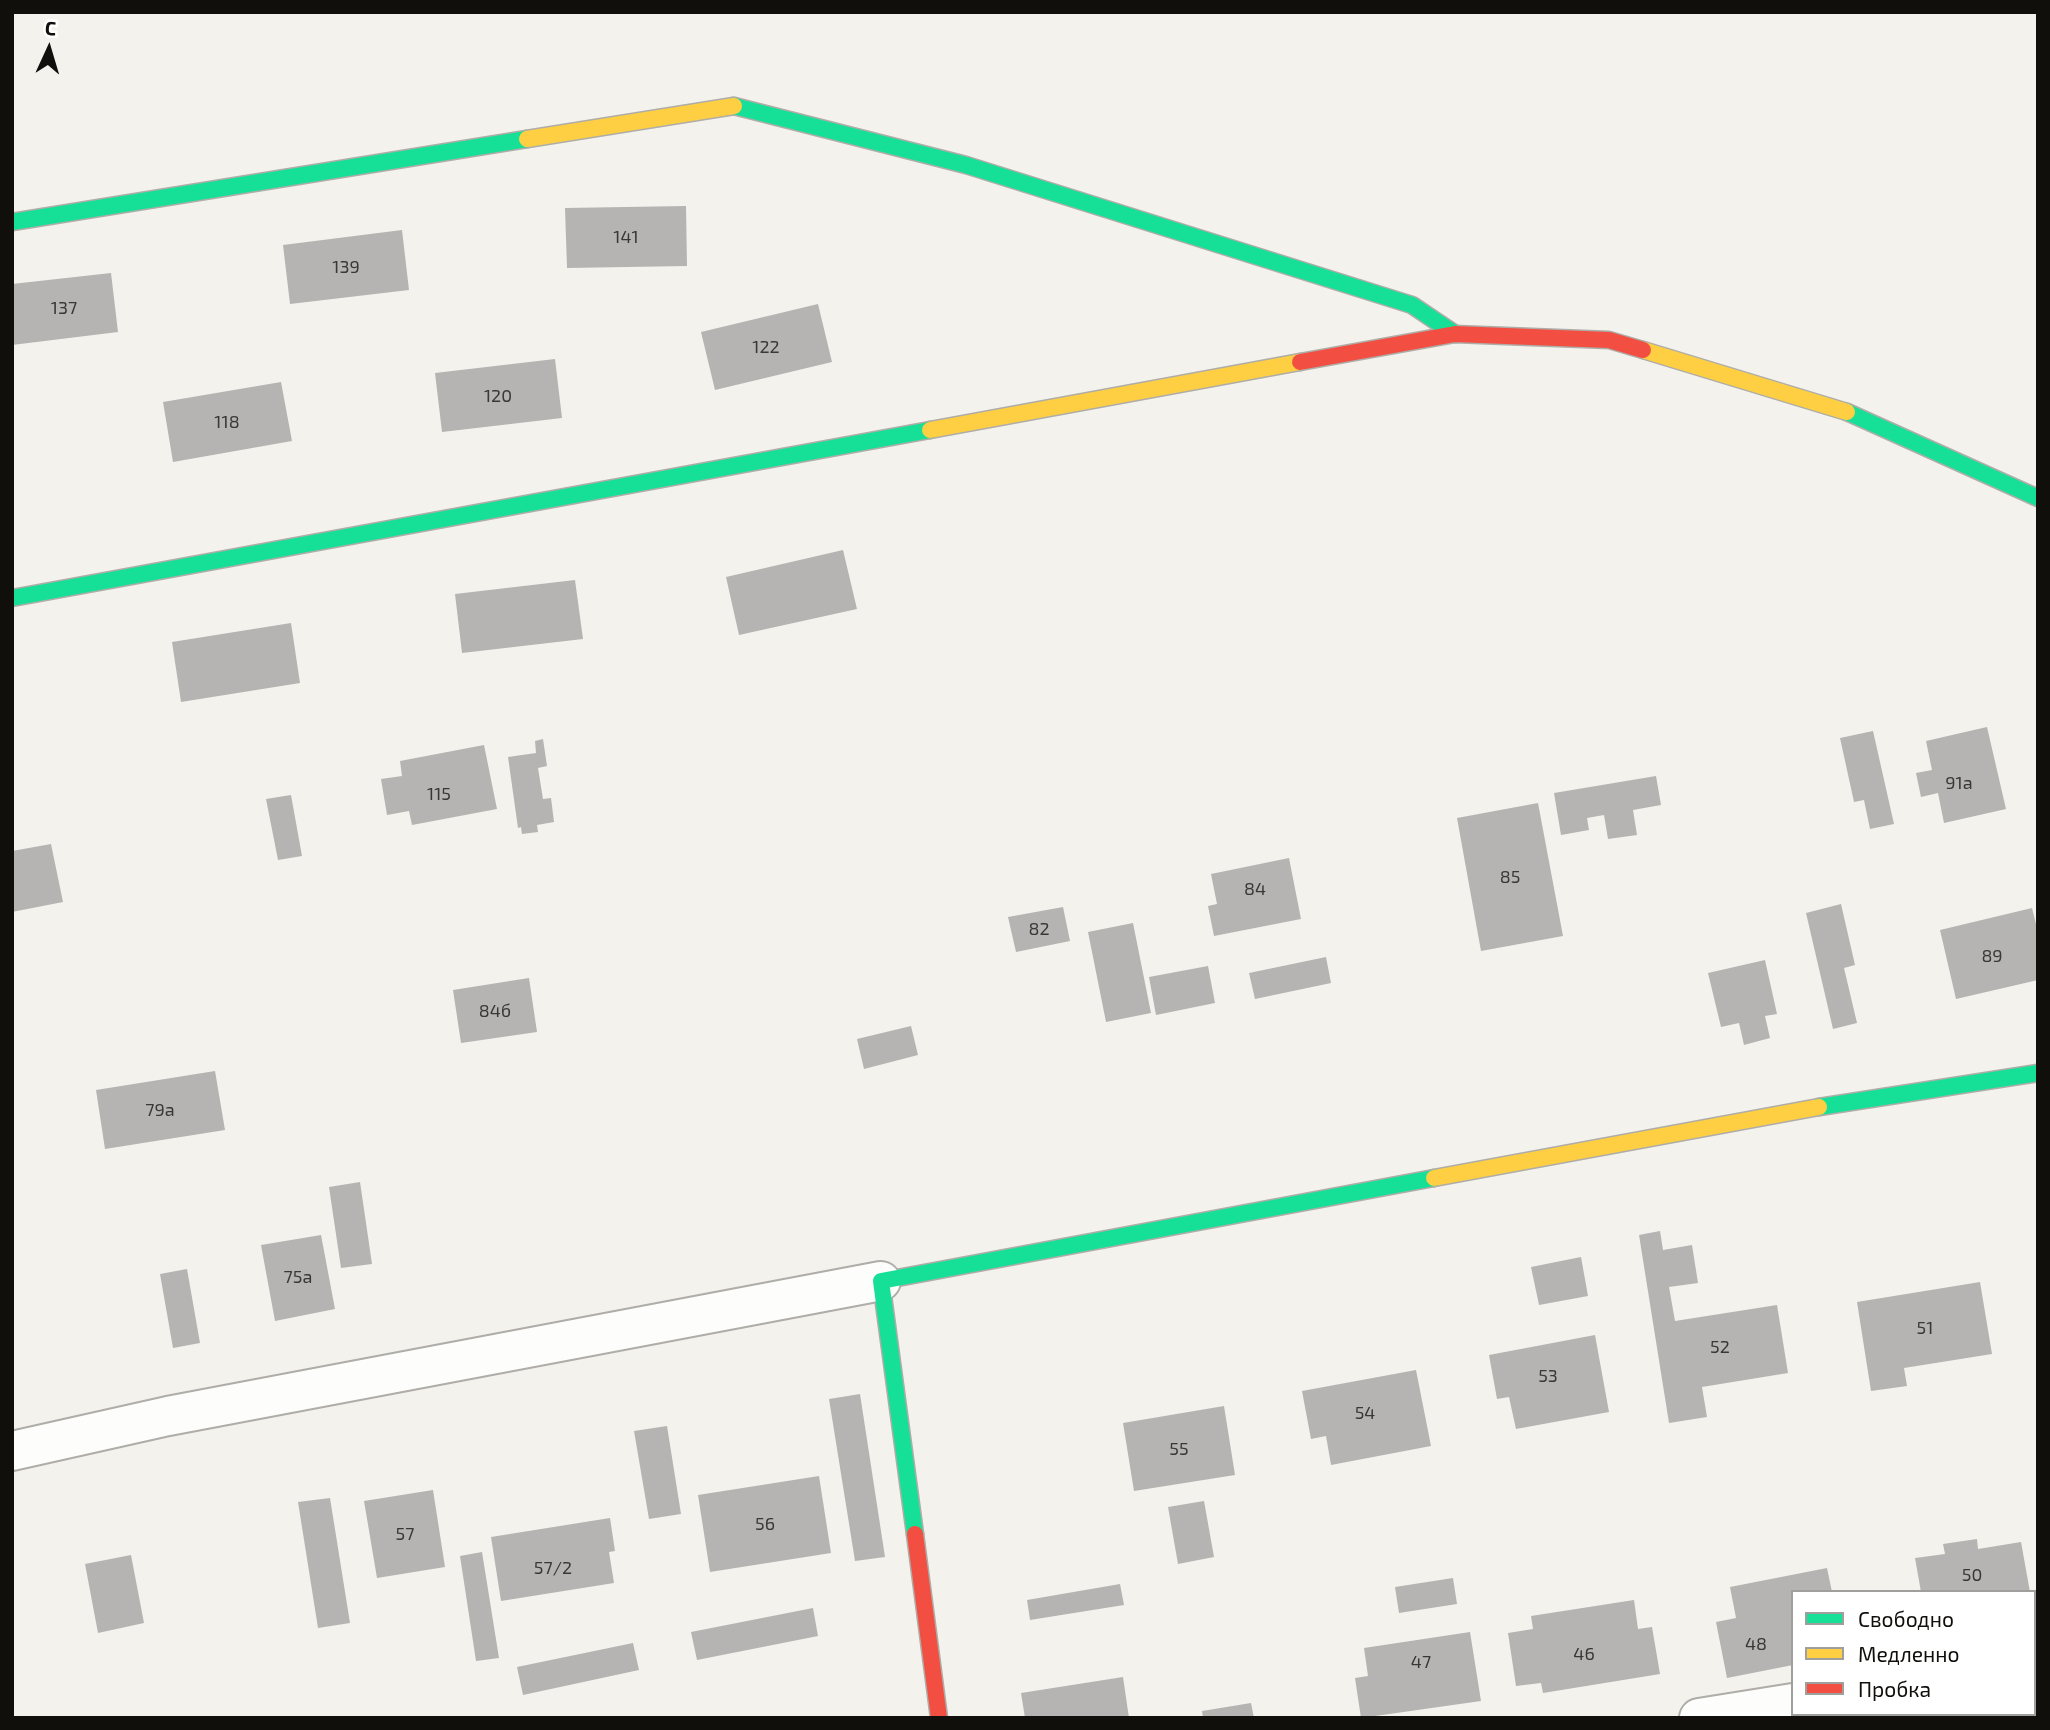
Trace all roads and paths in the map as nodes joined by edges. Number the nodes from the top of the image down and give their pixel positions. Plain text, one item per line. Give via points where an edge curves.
1 (12, 222) edge
2 (1455, 334) junction
3 (2038, 498) edge
4 (12, 598) edge
5 (2038, 1073) edge
6 (881, 1281) junction
7 (12, 1451) edge
8 (1791, 1703) edge
9 (939, 1718) edge
10 (1699, 1718) edge

1 - 2 street via 734,106 966,165 1412,305
2 - 3 street via 1609,340 1841,409
2 - 4 street
5 - 6 street via 1774,1114
6 - 7 street via 168,1416
6 - 9 street
8 - 10 street

